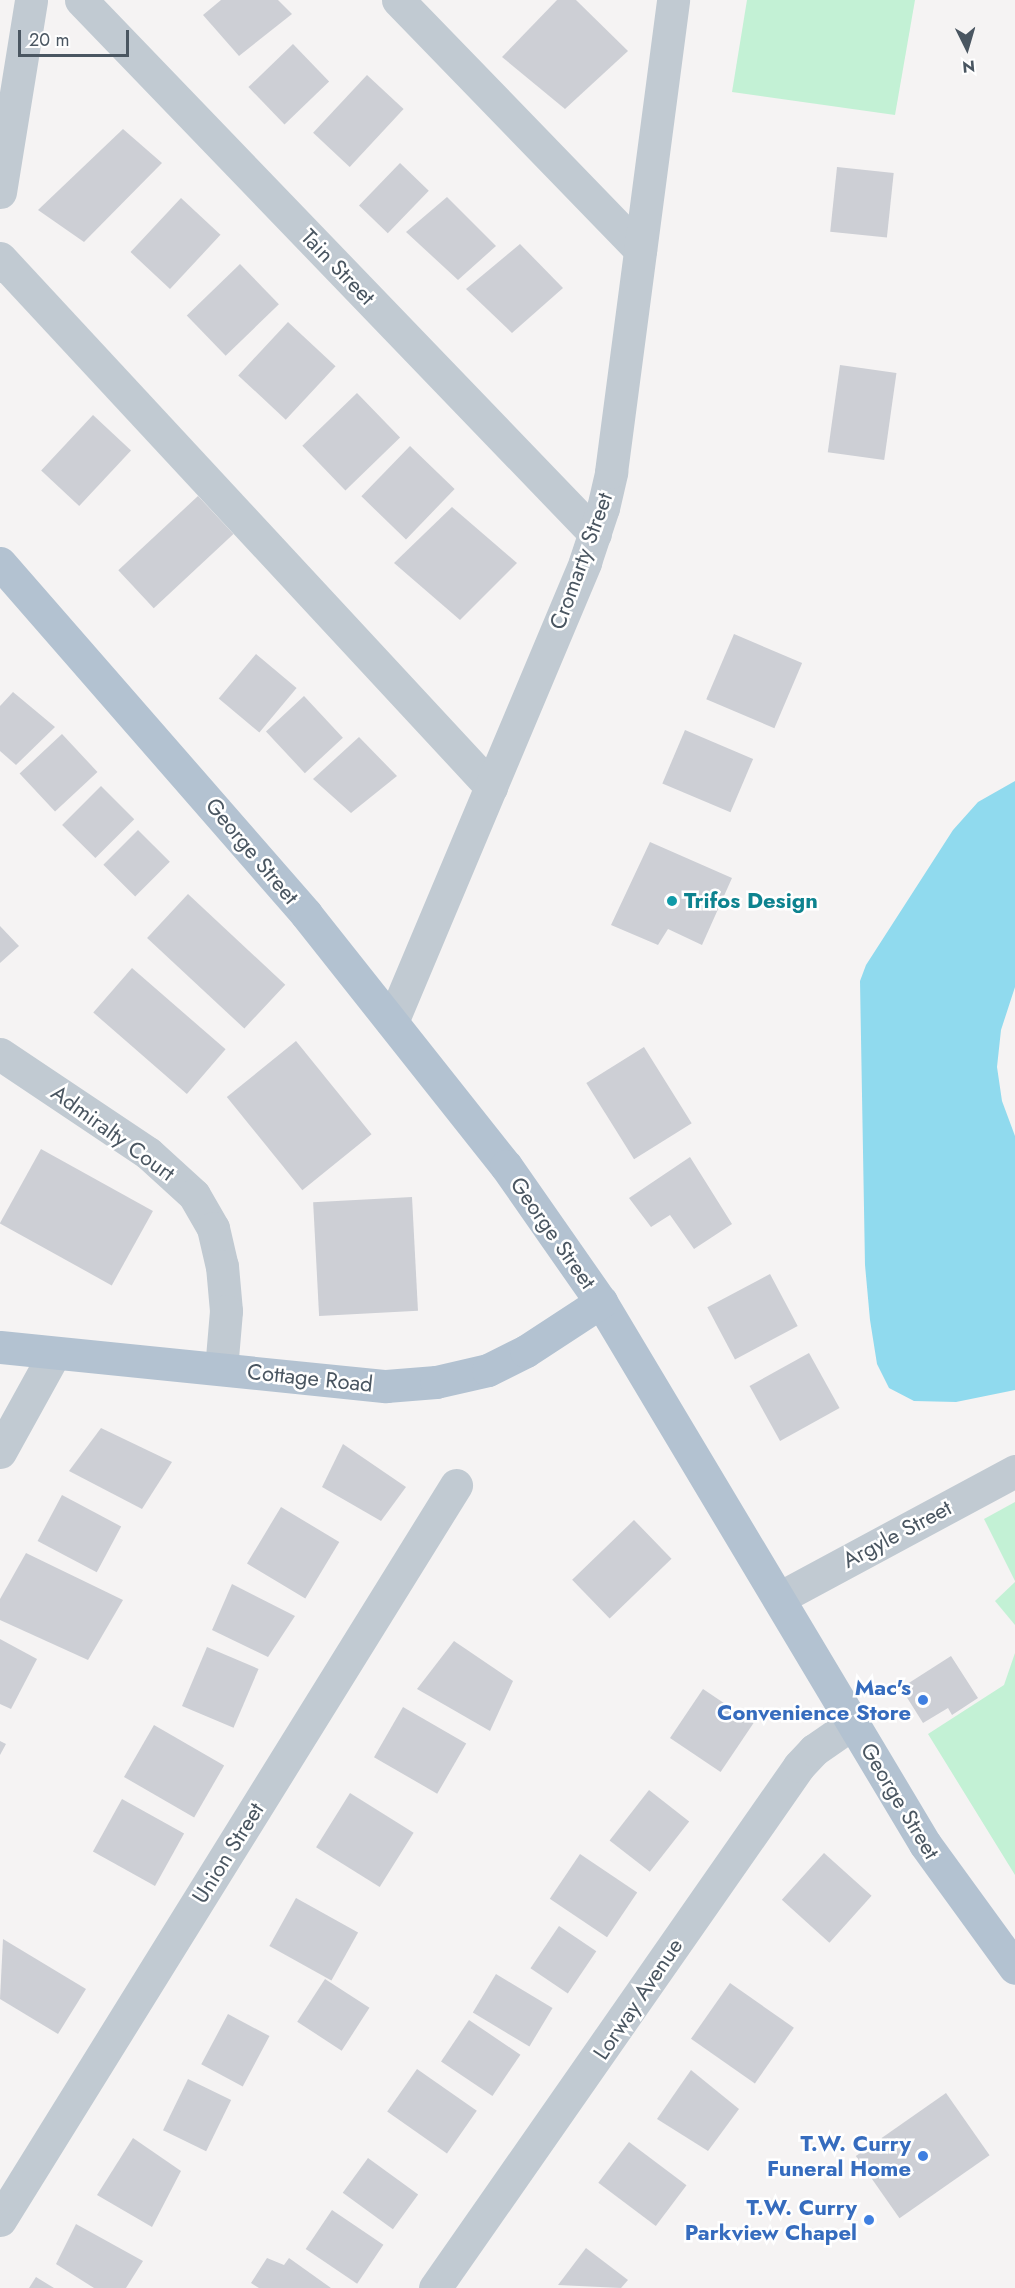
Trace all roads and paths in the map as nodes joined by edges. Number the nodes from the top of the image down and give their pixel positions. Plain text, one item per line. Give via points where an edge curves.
1 (31, 0) edge
2 (81, 0) edge
3 (398, 0) edge
4 (673, 0) edge
5 (0, 192) edge
6 (640, 250) junction
7 (0, 258) edge
8 (595, 534) junction
9 (0, 563) edge
10 (491, 787) junction
11 (392, 1022) junction
12 (0, 1054) edge
13 (602, 1302) junction
14 (0, 1347) edge
15 (54, 1354) junction
16 (221, 1369) junction
17 (0, 1452) edge
18 (1015, 1471) edge
19 (456, 1485) dead end
20 (779, 1598) junction
21 (853, 1723) junction
22 (1015, 1968) edge
23 (0, 2220) edge
24 (435, 2288) edge

1 - 5 street
2 - 8 street, Tain Street
3 - 6 street
4 - 6 street, Cromarty Street
6 - 8 street, Cromarty Street via 611,472
7 - 10 street
8 - 10 street, Cromarty Street
9 - 11 main road, George Street via 193,782
10 - 11 street, Cromarty Street
11 - 13 main road, George Street via 507,1166
12 - 16 street, Admiralty Court via 148,1153 194,1195 213,1228 222,1266 226,1311
13 - 16 main road, Cottage Road via 526,1351 488,1370 436,1382 386,1386
13 - 20 main road, George Street
14 - 15 main road, Cottage Road
15 - 16 main road, Cottage Road
15 - 17 street
18 - 20 street, Argyle Street
19 - 23 street, Union Street
20 - 21 main road, George Street
21 - 22 main road, George Street via 950,1883
21 - 24 street, Lorway Avenue via 821,1744 799,1766

